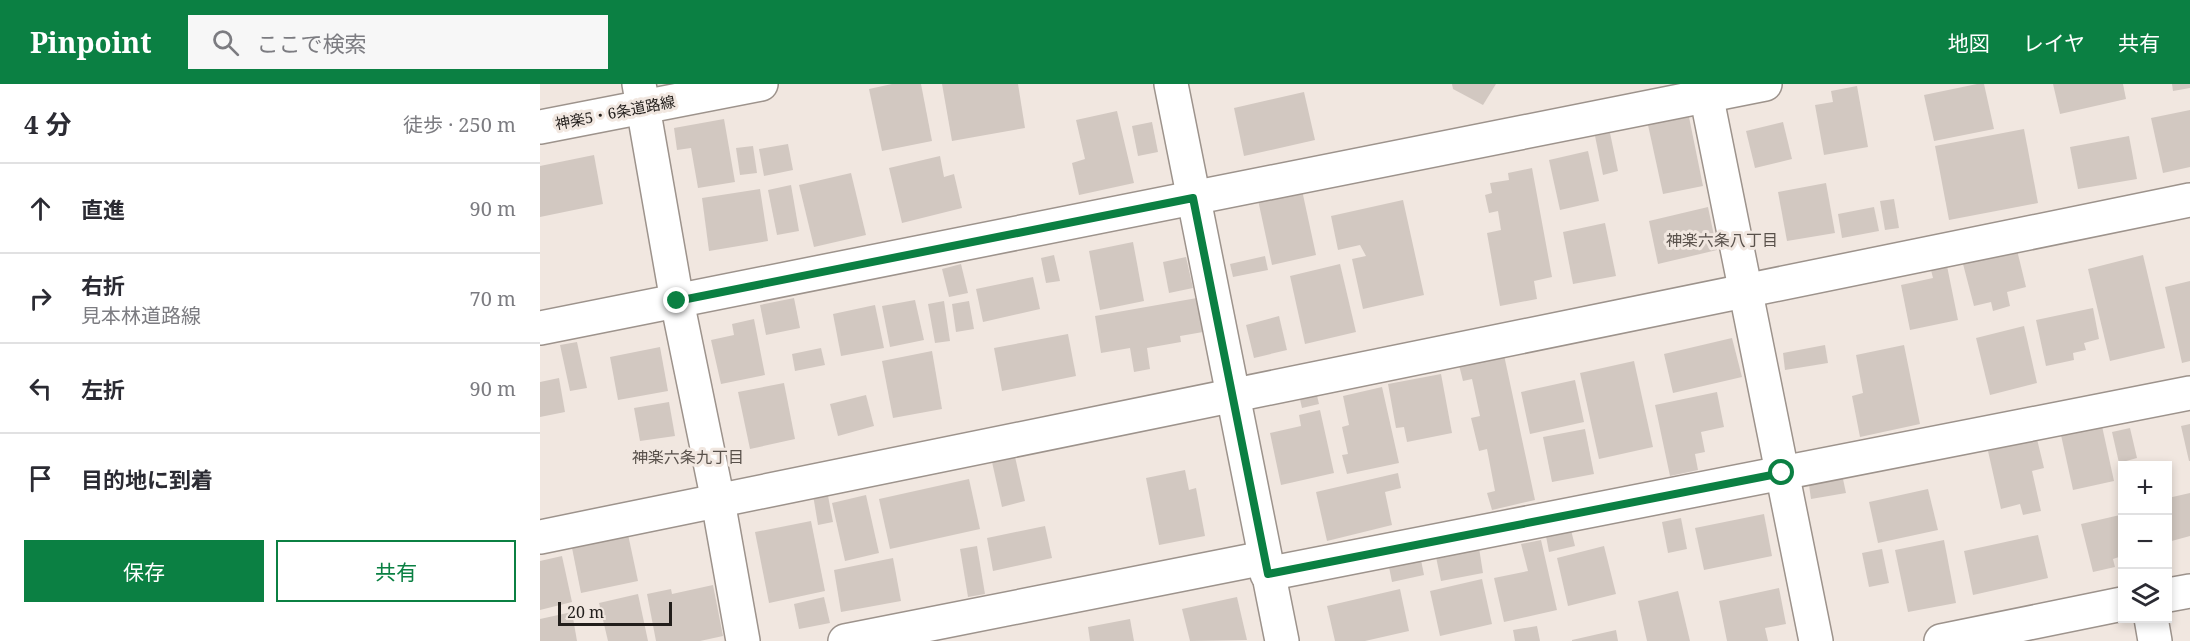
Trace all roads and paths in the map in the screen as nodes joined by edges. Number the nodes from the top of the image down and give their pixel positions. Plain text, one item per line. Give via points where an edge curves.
1 (761, 84) edge
2 (1171, 84) edge
3 (1765, 84) edge
4 (1705, 90) edge
5 (641, 95) edge
6 (540, 127) edge
7 (1193, 198) junction
8 (2190, 200) edge
9 (1745, 291) junction
10 (677, 301) junction
11 (540, 328) edge
12 (2190, 393) edge
13 (1233, 395) junction
14 (1782, 473) junction
15 (718, 501) junction
16 (540, 537) edge
17 (1266, 566) junction
18 (2190, 591) edge
19 (2172, 594) edge
20 (2118, 605) edge
21 (2152, 623) edge
22 (743, 641) edge
23 (845, 641) edge
24 (1282, 641) edge
25 (1816, 641) edge
26 (1941, 641) edge
27 (2155, 641) edge

1 - 5 street, 神楽5・6条道路線
2 - 7 street
3 - 4 street
4 - 7 street
4 - 9 street
5 - 6 street, 神楽5・6条道路線
5 - 10 street
7 - 10 street
7 - 13 street
8 - 9 street
9 - 13 street
9 - 14 street
10 - 11 street
10 - 15 street
12 - 14 street
13 - 15 street
13 - 17 street
14 - 17 street
14 - 25 street
15 - 16 street
15 - 22 street
17 - 23 street
17 - 24 street
18 - 19 street
20 - 26 street
21 - 27 street

